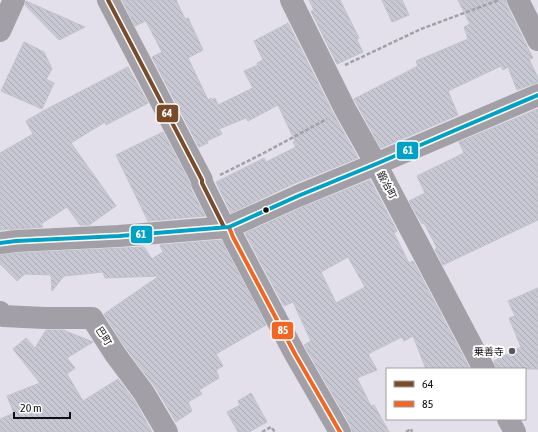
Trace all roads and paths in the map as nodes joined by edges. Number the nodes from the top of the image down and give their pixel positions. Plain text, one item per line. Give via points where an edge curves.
1 (14, 0) edge
2 (108, 0) edge
3 (291, 0) edge
4 (499, 0) edge
5 (518, 0) edge
6 (0, 31) edge
7 (538, 40) edge
8 (328, 74) junction
9 (538, 95) edge
10 (345, 109) junction
11 (376, 164) junction
12 (202, 184) junction
13 (227, 227) junction
14 (0, 243) edge
15 (0, 312) edge
16 (484, 368) edge
17 (509, 420) edge
18 (167, 432) edge
19 (262, 432) edge
20 (275, 432) edge
21 (340, 432) edge
22 (406, 432) edge
23 (412, 432) edge
24 (515, 432) edge

1 - 6 street
2 - 12 street
3 - 8 street, 鍛冶町
4 - 8 path via 421,29
5 - 7 street
8 - 10 street, 鍛冶町
9 - 11 street
10 - 11 street, 鍛冶町
10 - 12 path
11 - 13 street
11 - 16 street, 鍛冶町
12 - 13 street
13 - 14 street
13 - 21 street
15 - 18 street, 巴町 via 3,316 92,318
17 - 24 street
19 - 20 path via 271,427
22 - 23 path via 411,429

